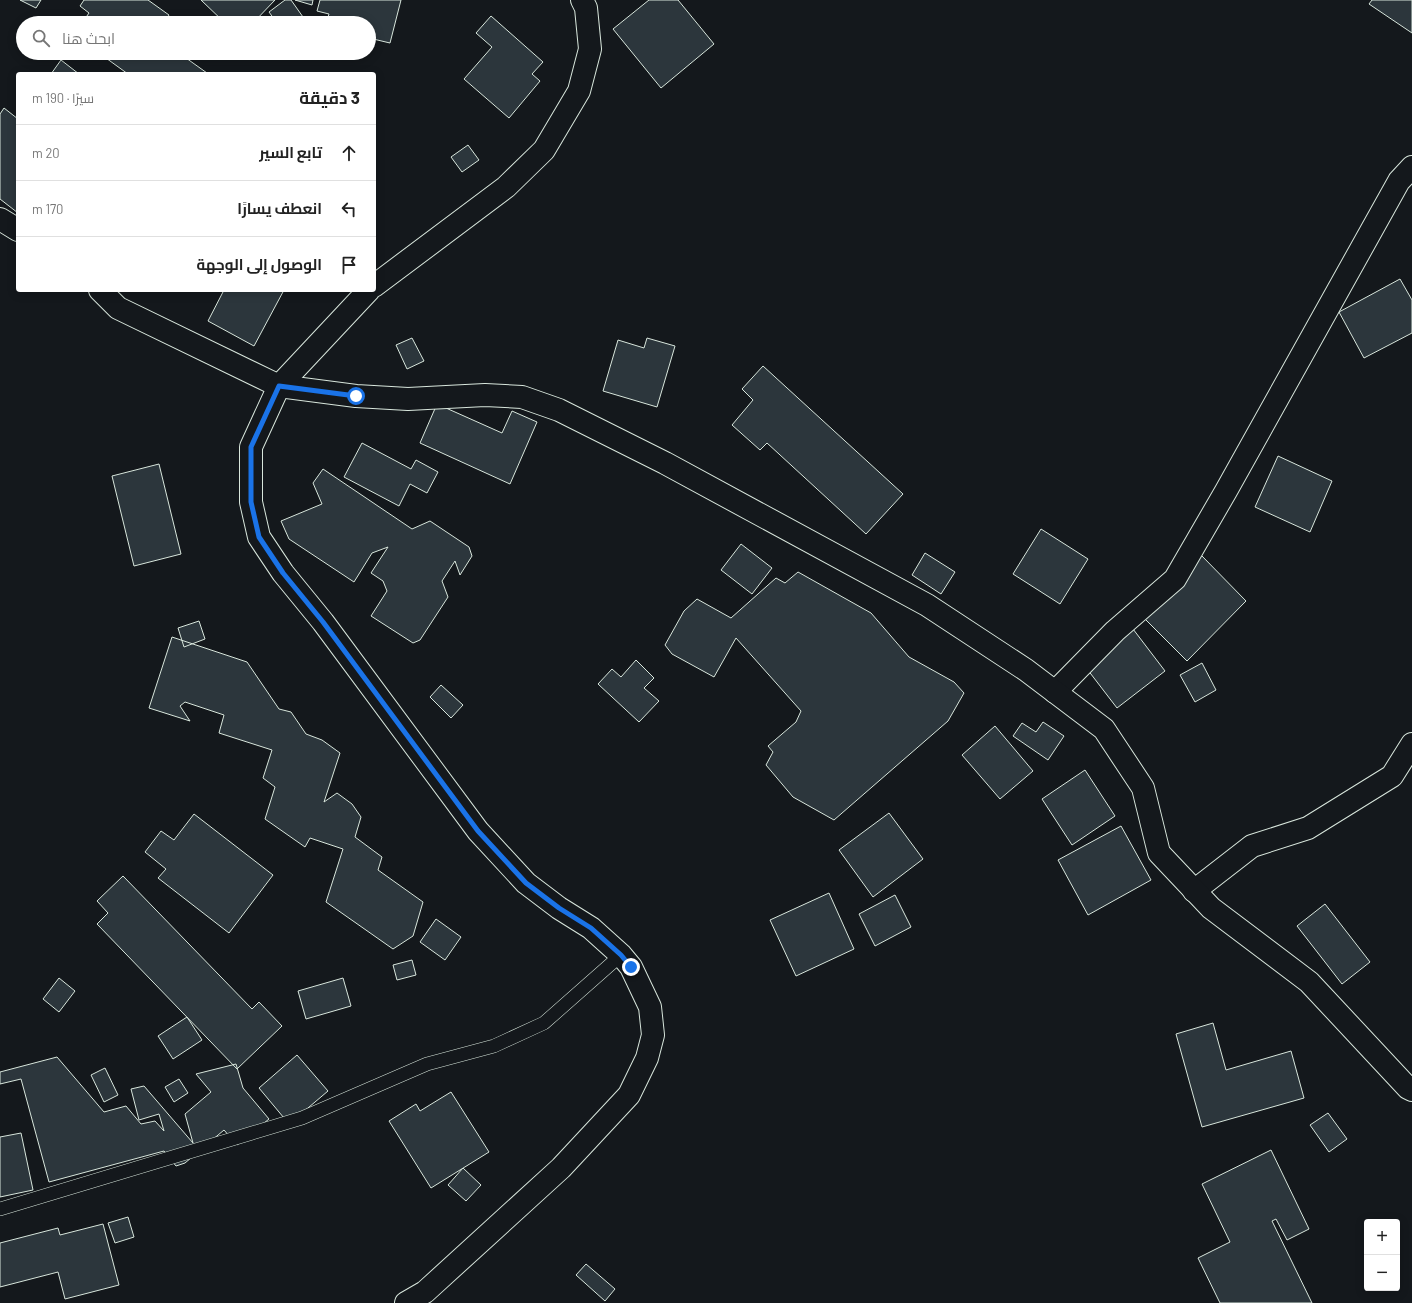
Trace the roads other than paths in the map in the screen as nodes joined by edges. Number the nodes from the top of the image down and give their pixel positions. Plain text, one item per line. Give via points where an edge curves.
1 (582, 0) edge
2 (1412, 168) edge
3 (0, 220) edge
4 (16, 229) edge
5 (376, 284) edge
6 (102, 292) edge
7 (368, 292) edge
8 (279, 386) junction
9 (1055, 692) junction
10 (1412, 744) edge
11 (1194, 891) junction
12 (621, 955) junction
13 (1412, 1090) edge
14 (0, 1209) edge
15 (406, 1303) edge

1 - 5 street via 586,8 590,49 579,91 544,150 506,187
2 - 9 street via 1399,181 1175,579 1116,631
3 - 4 street
6 - 8 street via 118,308
7 - 8 street
8 - 9 street via 356,396 408,399 485,395 522,397 559,410 665,463 927,605
8 - 12 street via 251,447 251,502 259,537 283,573 323,622 478,831 526,883 591,928
9 - 11 street via 1104,729 1143,788 1159,853
10 - 11 street via 1392,776 1308,828 1252,846
11 - 13 street via 1211,908 1309,982
12 - 14 lane via 544,1023 494,1046 428,1064 302,1118
12 - 15 street via 631,967 650,1007 653,1036 648,1058 629,1095 550,1178 431,1287

